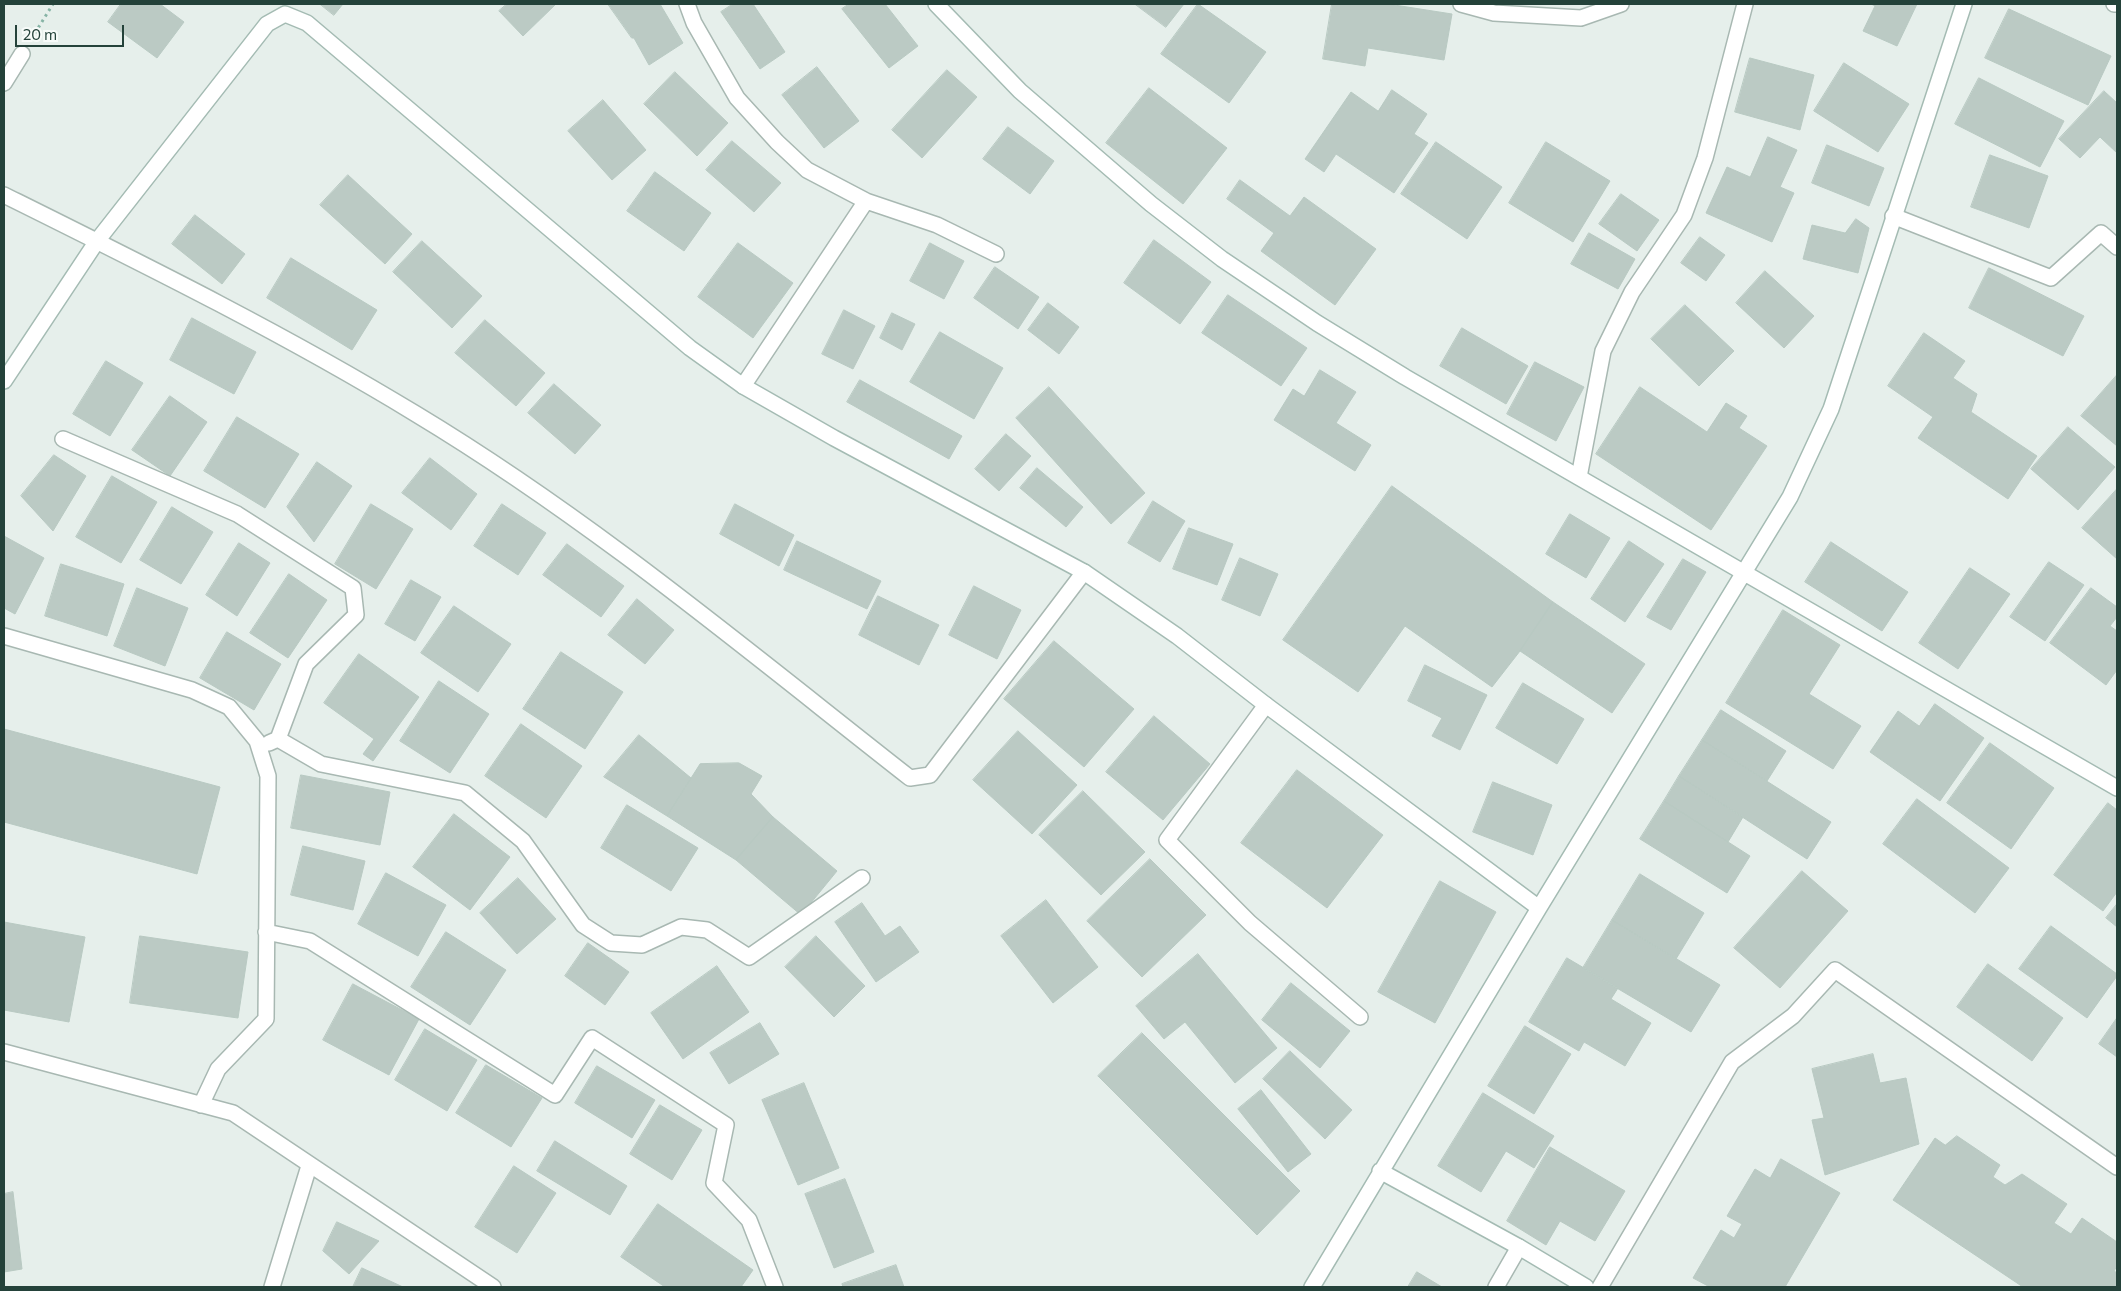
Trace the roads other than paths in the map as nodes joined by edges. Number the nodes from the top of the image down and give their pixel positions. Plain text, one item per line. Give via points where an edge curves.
1 (687, 4) edge
2 (936, 4) edge
3 (1461, 4) edge
4 (1621, 4) edge
5 (1745, 4) edge
6 (1964, 4) edge
7 (282, 9) edge
8 (22, 54) road end
9 (4, 83) edge
10 (4, 195) edge
11 (866, 201) junction
12 (1893, 216) junction
13 (97, 241) junction
14 (2117, 247) edge
15 (996, 254) dead end
16 (4, 381) edge
17 (743, 386) junction
18 (63, 439) dead end
19 (1579, 477) junction
20 (1084, 572) junction
21 (1744, 574) junction
22 (4, 636) edge
23 (1266, 705) junction
24 (278, 739) junction
25 (259, 749) junction
26 (2117, 788) edge
27 (862, 878) dead end
28 (1538, 908) junction
29 (266, 932) junction
30 (1360, 1017) dead end
31 (4, 1052) edge
32 (201, 1105) junction
33 (309, 1166) junction
34 (2117, 1167) edge
35 (1380, 1171) junction
36 (1520, 1247) junction
37 (272, 1287) edge
38 (493, 1287) edge
39 (775, 1287) edge
40 (1312, 1287) edge
41 (1496, 1287) edge
42 (1586, 1287) edge
43 (1600, 1287) edge

1 - 11 street via 694,23 737,98 807,170
2 - 19 street via 1020,91 1150,204 1222,259 1317,324
3 - 4 street via 1494,13 1581,18
5 - 19 street via 1705,158 1684,215 1632,292 1603,351
6 - 12 street
7 - 13 street
7 - 17 street via 307,23 682,342
8 - 9 street
10 - 13 street
11 - 15 street via 937,224
11 - 17 street
12 - 14 street via 2051,278 2101,232
12 - 21 street via 1831,409 1790,497
13 - 16 street
13 - 20 street via 274,333 417,414 519,481 644,568 910,778 930,775
17 - 20 street
18 - 24 street via 237,514 353,588 356,615 306,664
19 - 21 street
20 - 23 street via 1176,636
21 - 26 street
21 - 28 street
22 - 25 street via 192,690 229,708 257,740
23 - 28 street
23 - 30 street via 1166,840 1250,923
24 - 25 street
24 - 27 street via 321,764 465,793 523,841 583,925 610,943 642,945 680,928 707,930 749,957
25 - 29 street via 268,776
28 - 35 street
29 - 32 street via 266,1018 218,1069
29 - 39 street via 310,941 555,1095 592,1038 726,1125 714,1183 749,1220
31 - 32 street
32 - 33 street via 233,1114
33 - 37 street
33 - 38 street
34 - 43 street via 1835,970 1793,1016 1732,1062
35 - 36 street
35 - 40 street
36 - 41 street
36 - 42 street

